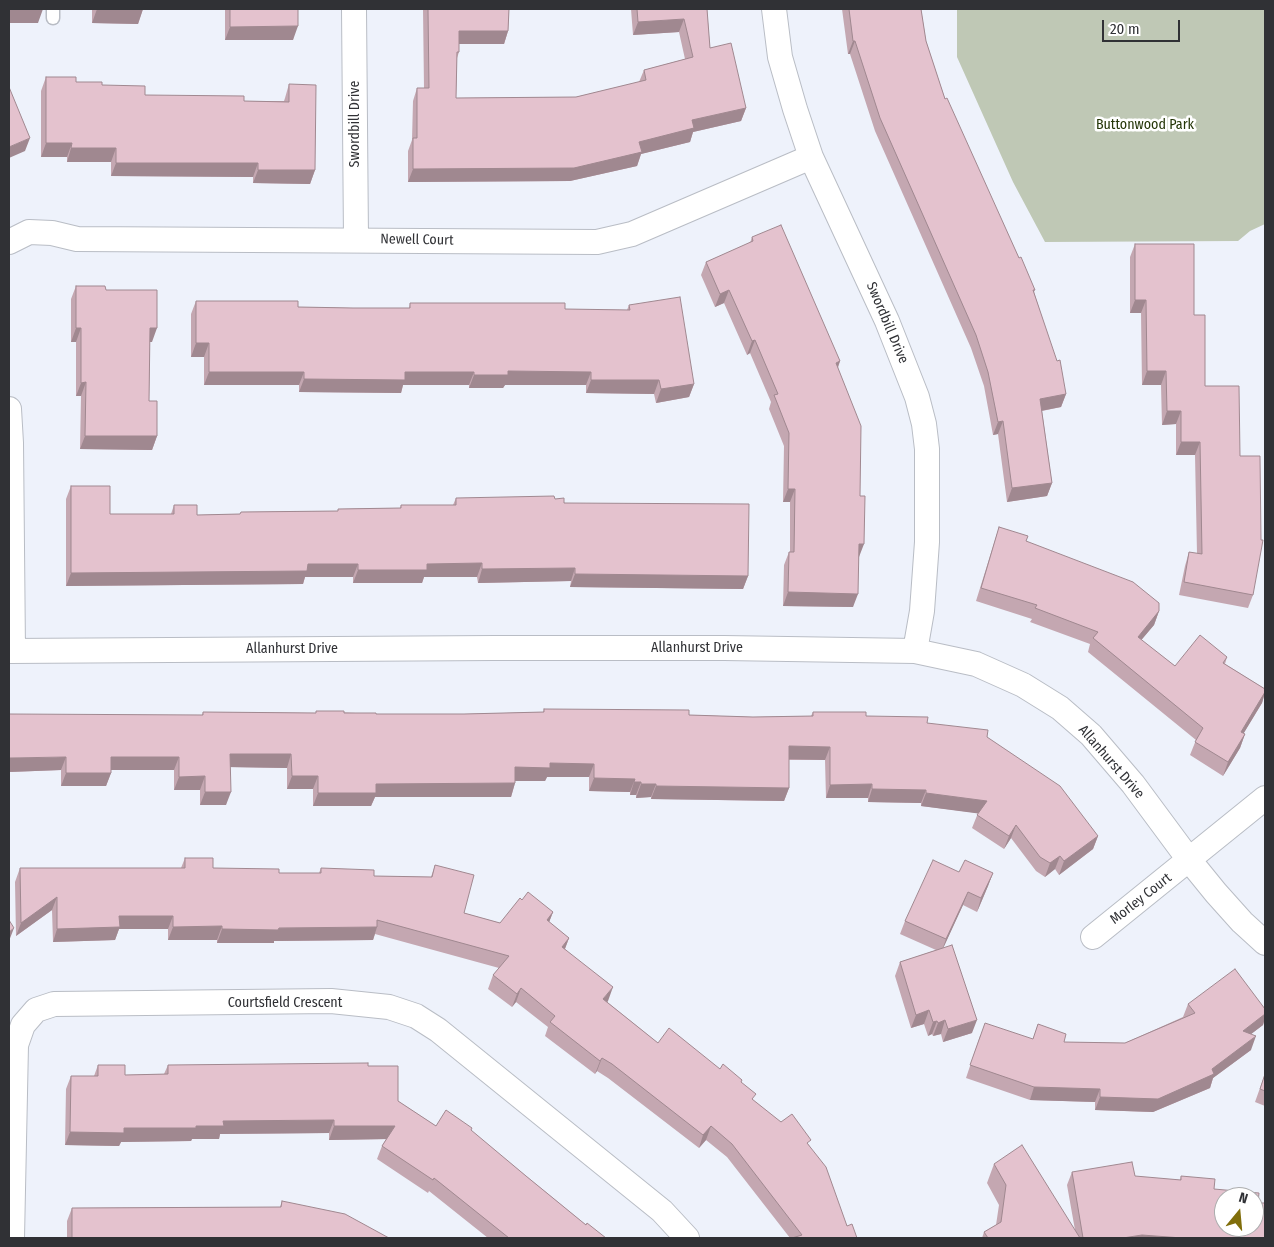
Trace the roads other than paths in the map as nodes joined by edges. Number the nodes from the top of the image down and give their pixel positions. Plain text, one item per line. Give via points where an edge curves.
1 (354, 9) edge
2 (774, 9) edge
3 (811, 157) junction
4 (356, 239) junction
5 (9, 242) edge
6 (9, 409) edge
7 (11, 651) edge
8 (915, 651) junction
9 (1265, 798) edge
10 (1190, 861) junction
11 (1093, 937) dead end
12 (1265, 943) edge
13 (12, 1238) edge
14 (687, 1238) edge

1 - 4 street, Swordbill Drive
2 - 3 street, Swordbill Drive via 780,57
3 - 4 street, Newell Court via 632,234 598,242
3 - 8 street, Swordbill Drive via 887,321 917,397 924,424 928,457 927,542 922,611
4 - 5 street, Newell Court via 77,239 29,232
6 - 7 street
7 - 8 street, Allanhurst Drive via 513,648
8 - 10 street, Allanhurst Drive via 976,664 1023,685 1060,708 1091,735 1133,784
9 - 10 street, Morley Court
10 - 11 street, Morley Court
10 - 12 street, Allanhurst Drive via 1242,922
13 - 14 street, Courtsfield Crescent via 16,1045 23,1025 36,1010 54,1004 331,1001 389,1007 416,1016 438,1030 662,1210

